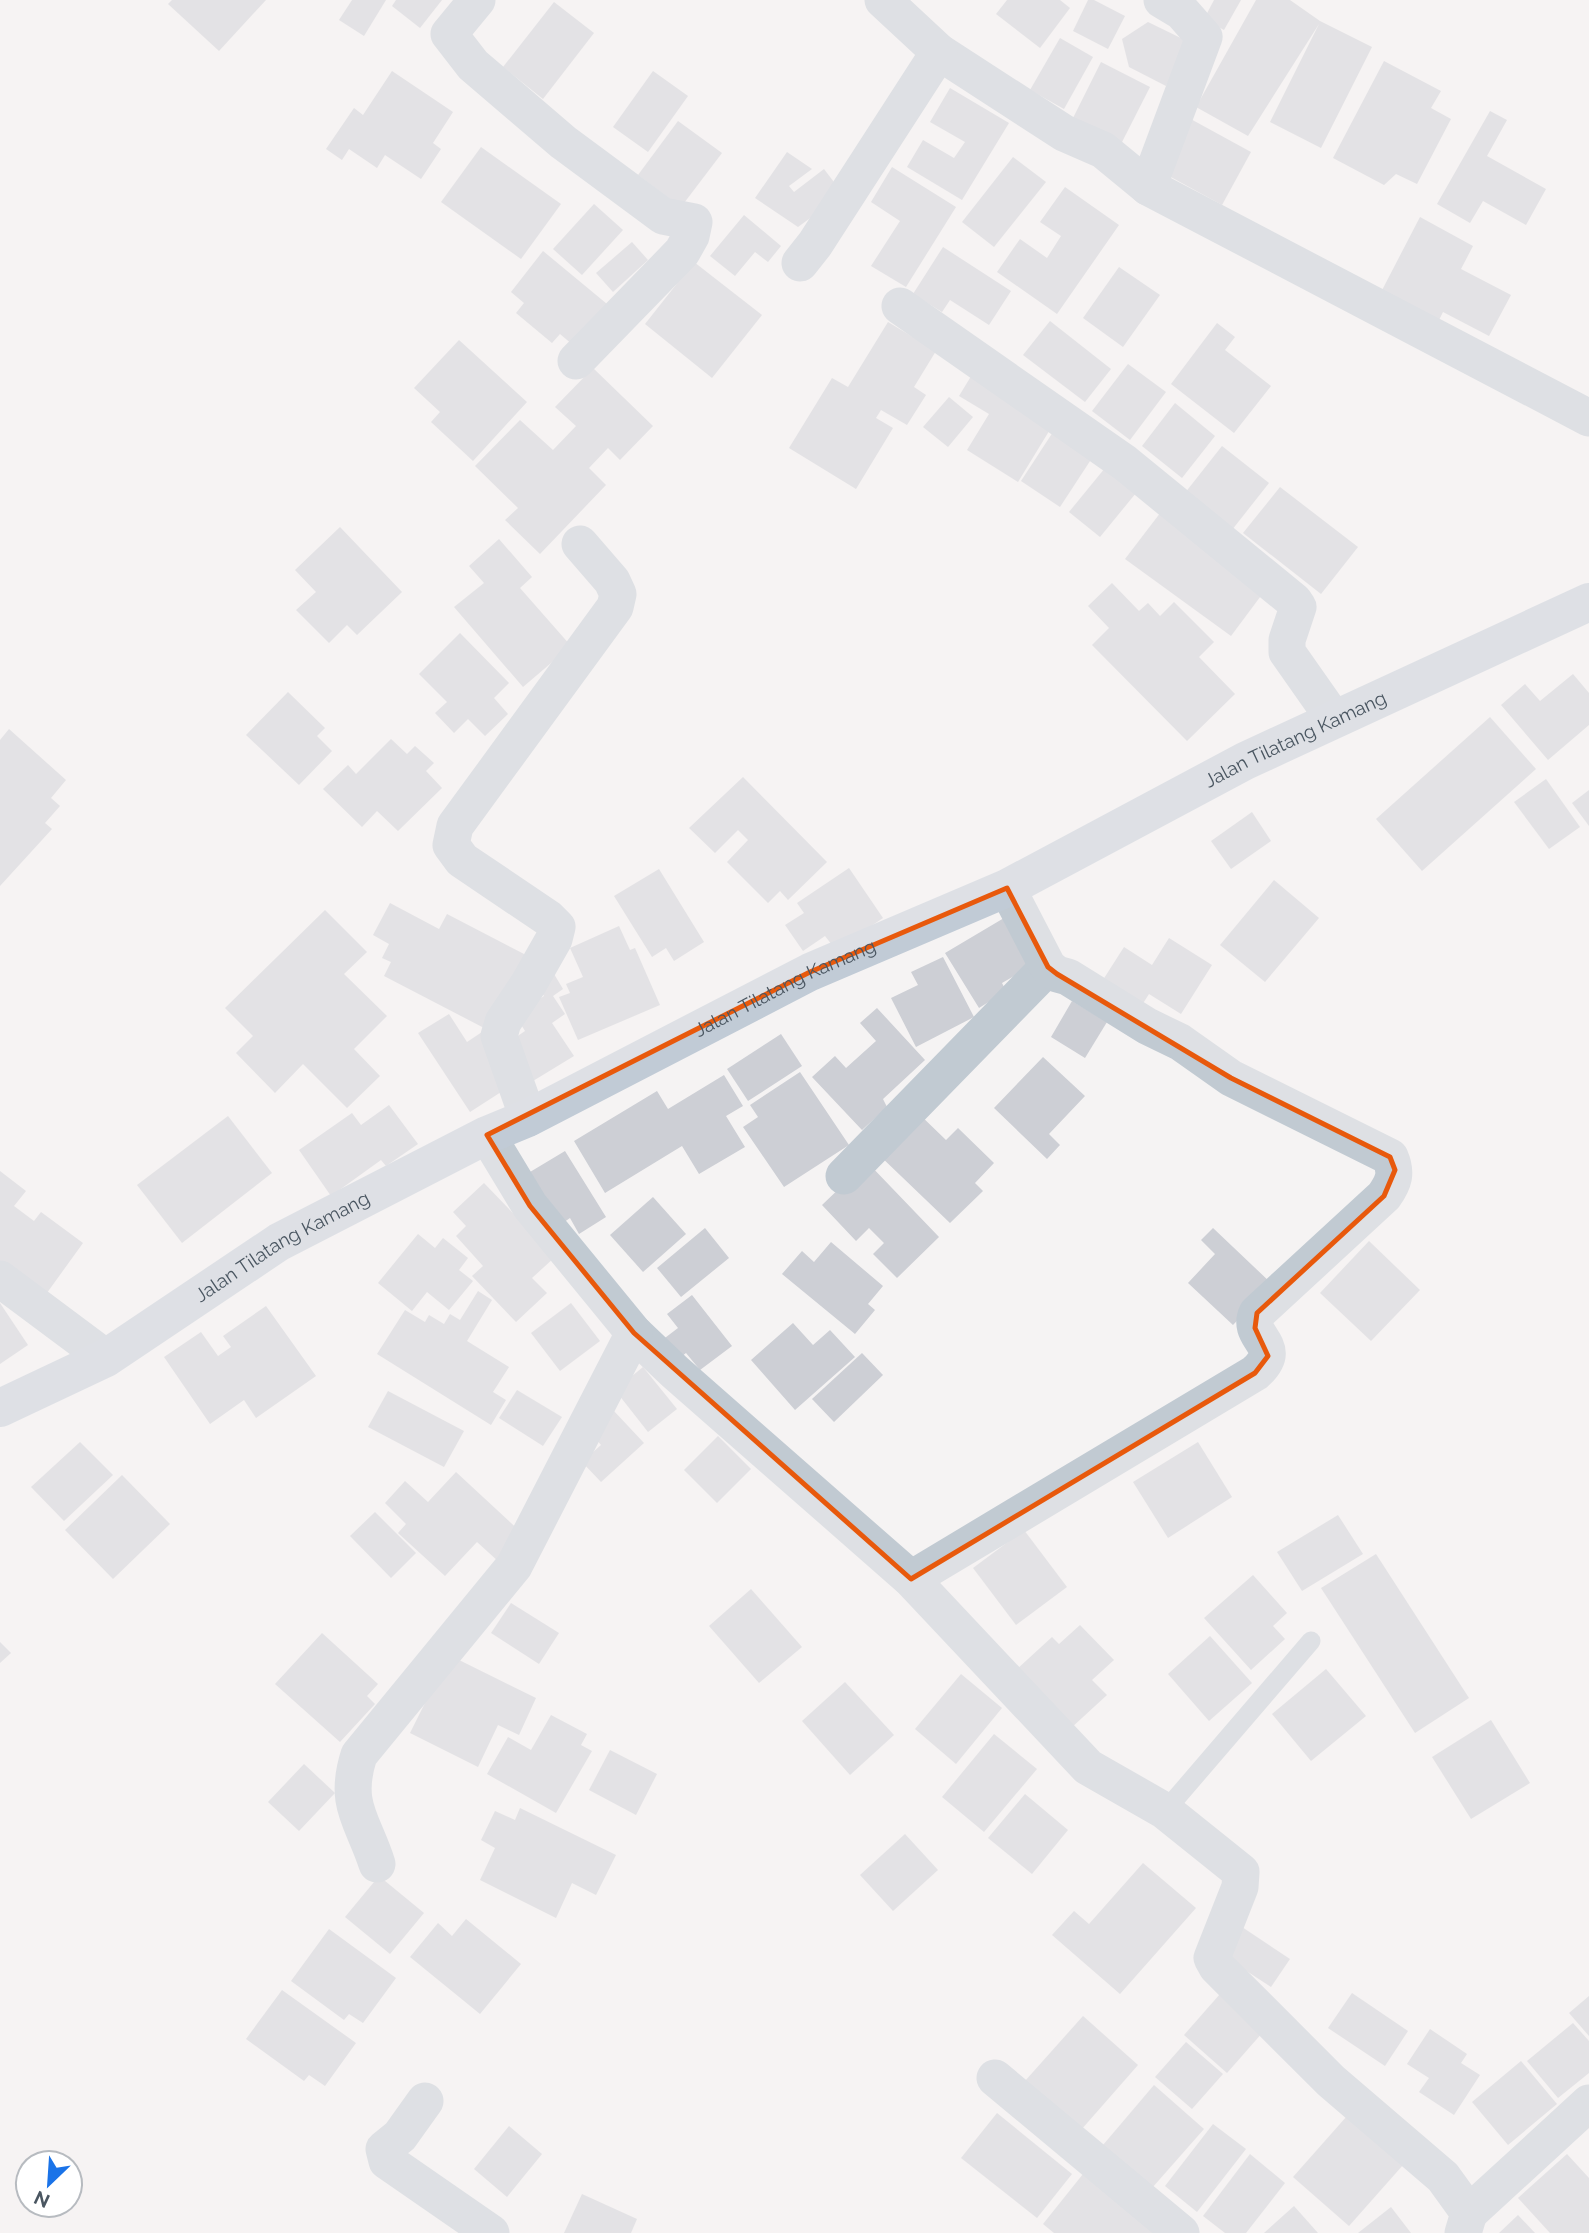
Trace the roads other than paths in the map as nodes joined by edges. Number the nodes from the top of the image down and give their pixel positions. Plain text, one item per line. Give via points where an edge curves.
1 (477, 0) edge
2 (883, 0) edge
3 (1162, 0) edge
4 (939, 52) junction
5 (1147, 187) junction
6 (800, 262) dead end
7 (900, 306) dead end
8 (576, 362) dead end
9 (1589, 418) edge
10 (580, 544) dead end
11 (1589, 602) edge
12 (1334, 719) junction
13 (1007, 888) junction
14 (1048, 967) junction
15 (527, 1118) junction
16 (487, 1135) junction
17 (844, 1176) dead end
18 (0, 1279) edge
19 (634, 1333) junction
20 (106, 1358) junction
21 (0, 1408) edge
22 (911, 1579) junction
23 (1311, 1641) dead end
24 (1165, 1811) junction
25 (377, 1864) dead end
26 (995, 2078) dead end
27 (425, 2101) dead end
28 (1589, 2104) edge
29 (1466, 2223) edge
30 (491, 2233) edge
31 (1181, 2233) edge

1 - 8 street via 449,34 473,65 563,142 663,216 694,222 682,252
2 - 4 street
3 - 5 street via 1182,12 1204,37
4 - 5 street via 1063,133 1103,150
4 - 6 street
5 - 9 street
7 - 12 street via 1125,463 1294,601 1298,607 1287,652
10 - 15 street via 612,581 618,594 615,607 454,826 451,845 462,860 557,926 499,1036
11 - 12 street, Jalan Tilatang Kamang
12 - 13 street, Jalan Tilatang Kamang via 1245,761
13 - 14 street
13 - 15 street, Jalan Tilatang Kamang via 810,972
14 - 17 street
14 - 22 street via 1180,1042 1231,1078 1390,1157 1395,1170 1392,1184 1257,1313 1255,1328 1268,1356 1255,1373
15 - 16 street, Jalan Tilatang Kamang
16 - 19 street via 530,1206
16 - 20 street, Jalan Tilatang Kamang via 279,1242
18 - 20 street
19 - 22 street
19 - 25 street via 514,1566 359,1755 351,1793
20 - 21 street, Jalan Tilatang Kamang
22 - 24 street via 1088,1767
23 - 24 lane
24 - 29 street via 1241,1872 1240,1886 1212,1958 1217,1967 1332,2081 1443,2177
26 - 31 street
27 - 30 street via 384,2150 387,2161
28 - 29 street

